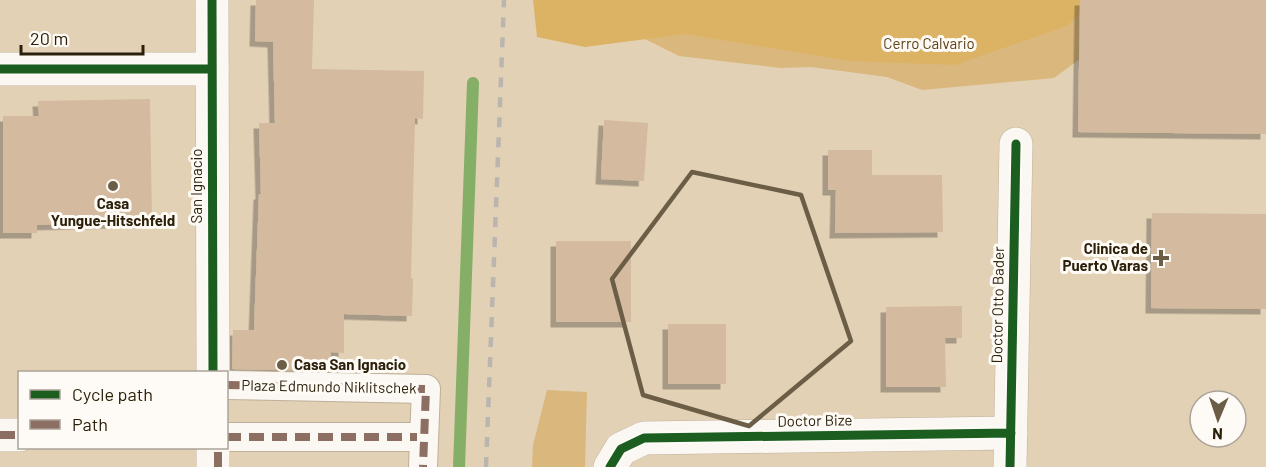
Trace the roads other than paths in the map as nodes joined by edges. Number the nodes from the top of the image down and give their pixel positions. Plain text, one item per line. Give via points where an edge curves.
1 (212, 0) edge
2 (0, 69) edge
3 (212, 69) junction
4 (1016, 144) dead end
5 (213, 371) edge
6 (228, 385) edge
7 (1011, 433) junction
8 (0, 435) edge
9 (18, 435) edge
10 (228, 437) edge
11 (417, 437) dead end
12 (213, 449) edge
13 (218, 449) edge
14 (616, 458) edge
15 (213, 467) edge
16 (218, 467) edge
17 (423, 467) edge
18 (1010, 467) edge

1 - 3 street, San Ignacio
2 - 3 street
3 - 5 street, San Ignacio
4 - 7 street, Doctor Otto Bader
6 - 17 street, Plaza Edmundo Niklitschek via 426,389
7 - 14 street, Doctor Bize via 644,438
7 - 18 street, Doctor Otto Bader
8 - 9 street
10 - 11 street
12 - 15 street
13 - 16 street

